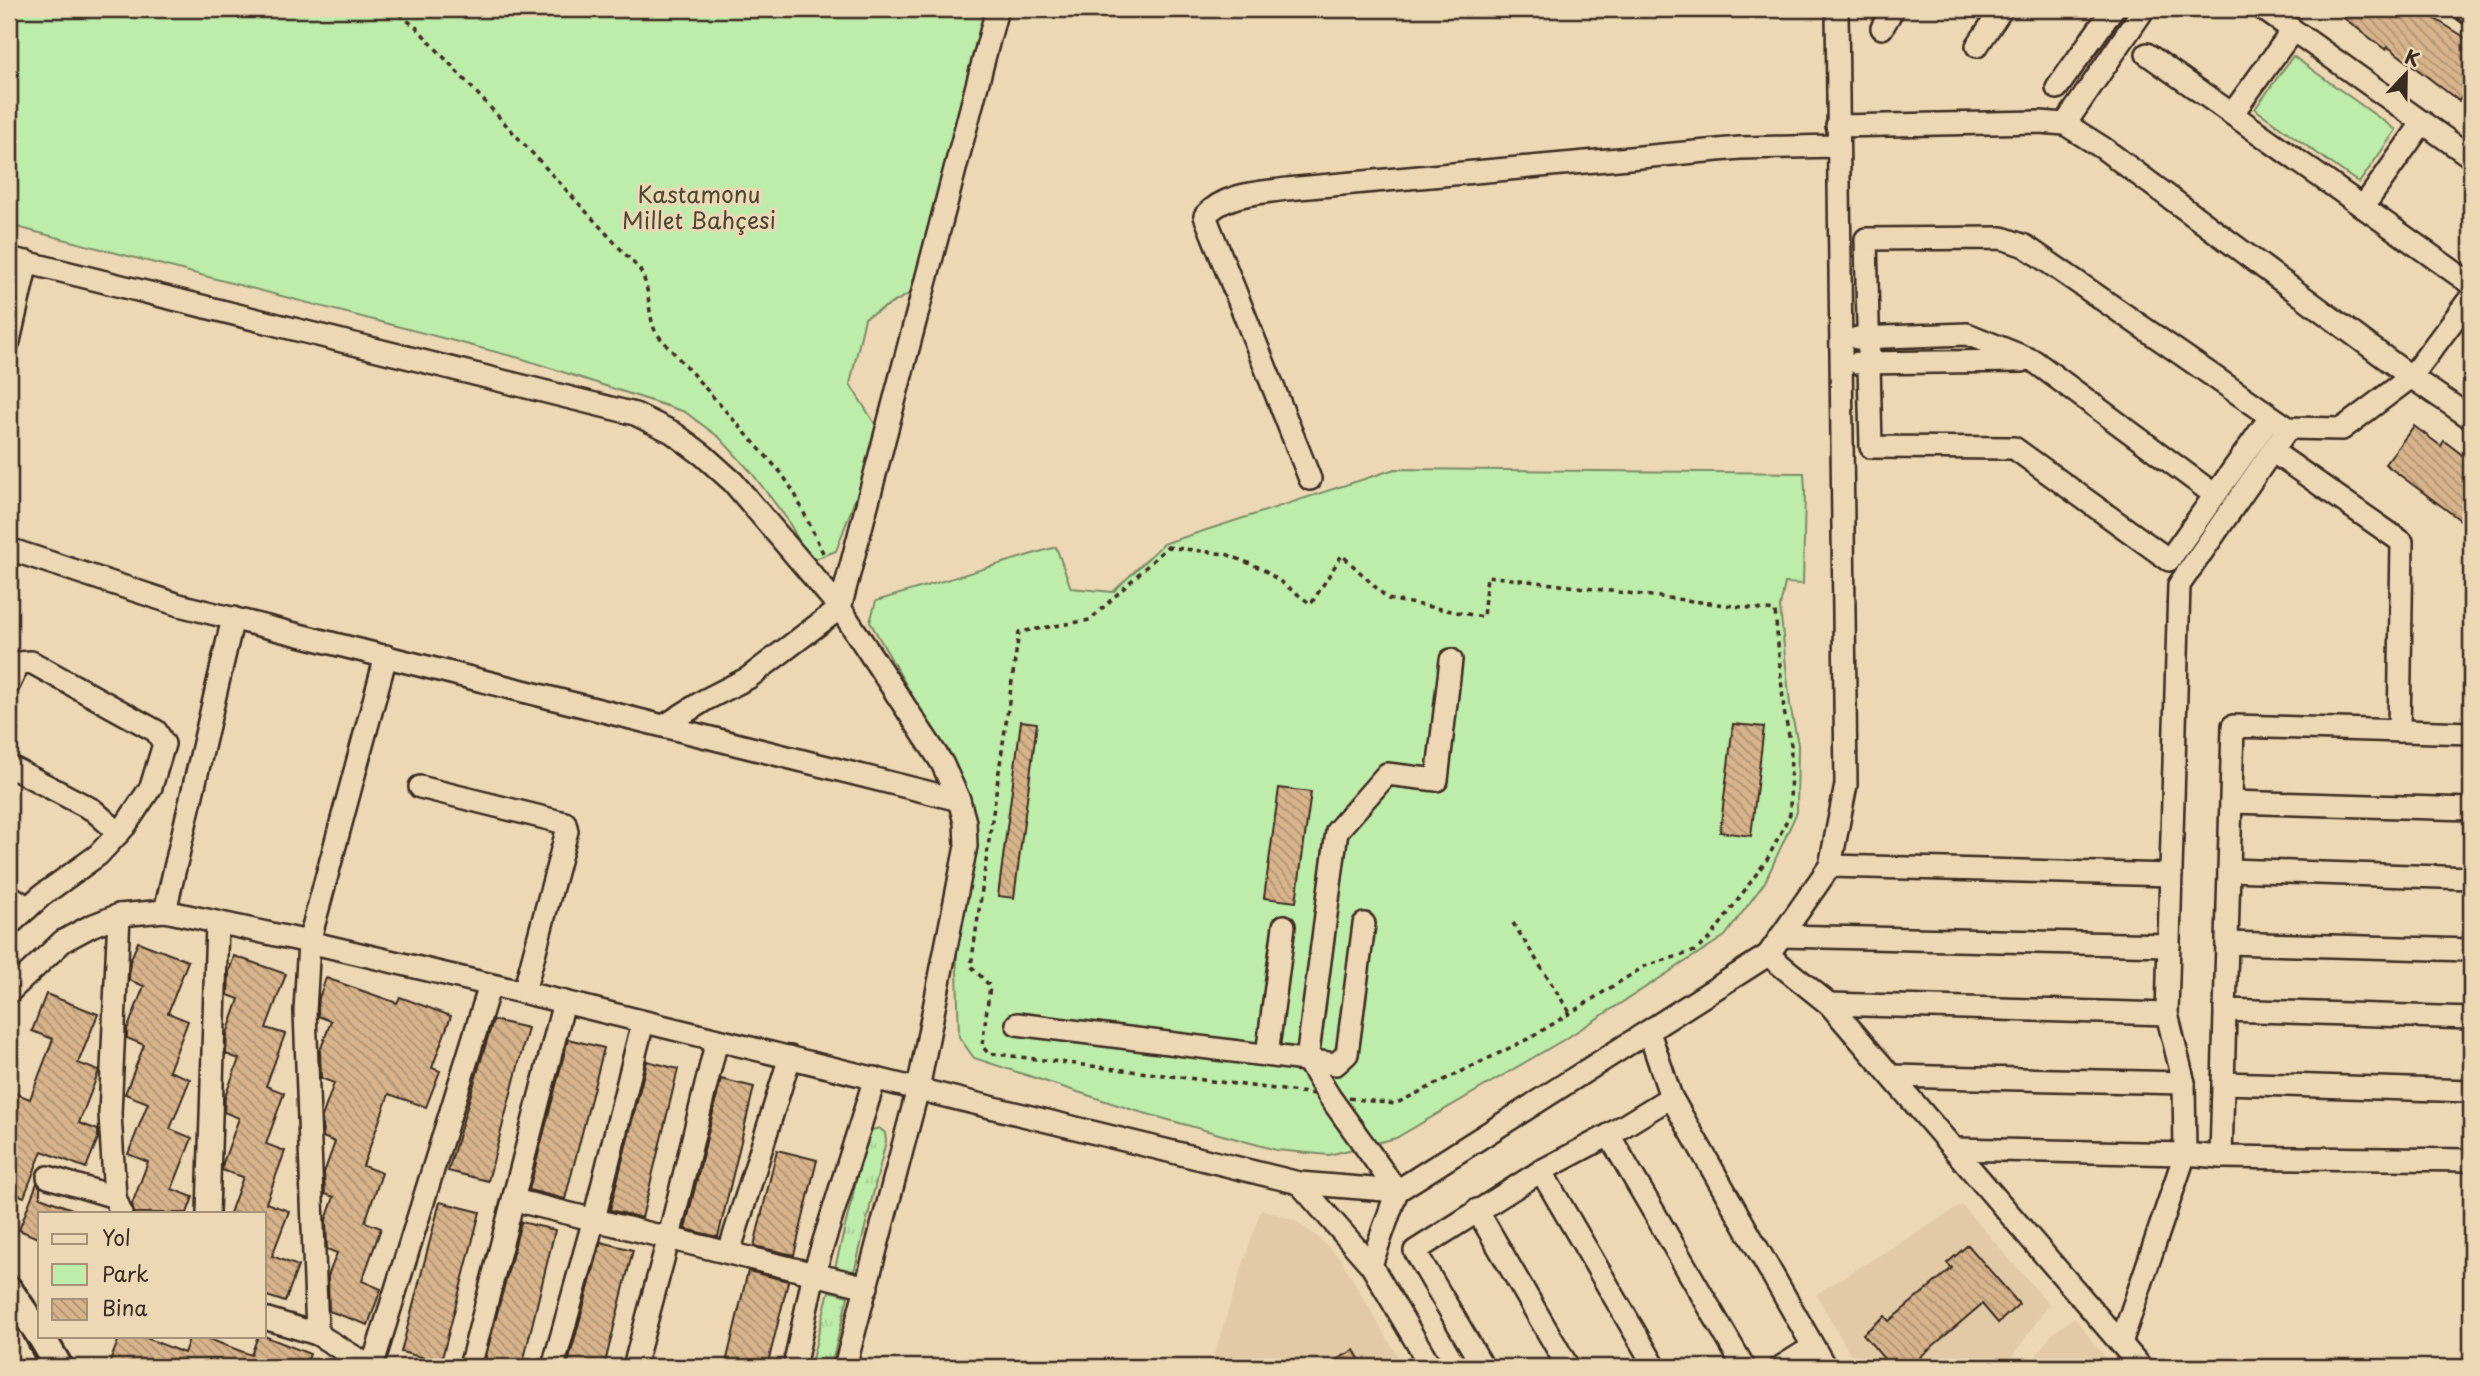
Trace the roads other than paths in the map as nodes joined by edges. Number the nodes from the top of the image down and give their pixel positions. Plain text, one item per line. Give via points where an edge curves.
1 (997, 9) edge
2 (1837, 9) edge
3 (1894, 9) edge
4 (2002, 9) edge
5 (2113, 9) edge
6 (2144, 9) edge
7 (2263, 9) edge
8 (1882, 27) dead end
9 (2293, 30) junction
10 (1978, 46) dead end
11 (2147, 54) dead end
12 (2057, 88) dead end
13 (2232, 114) junction
14 (2423, 122) junction
15 (2065, 124) junction
16 (1837, 136) junction
17 (2471, 157) edge
18 (2362, 206) junction
19 (18, 260) edge
20 (2471, 284) edge
21 (2471, 298) edge
22 (1927, 335) junction
23 (1868, 337) junction
24 (1840, 340) junction
25 (9, 341) edge
26 (1870, 361) junction
27 (1928, 361) junction
28 (2034, 362) junction
29 (1840, 366) junction
30 (2411, 377) junction
31 (2471, 418) edge
32 (2279, 422) junction
33 (2272, 451) junction
34 (1310, 479) dead end
35 (2215, 495) junction
36 (9, 550) edge
37 (840, 608) junction
38 (233, 618) junction
39 (386, 656) junction
40 (1451, 660) dead end
41 (9, 684) edge
42 (664, 726) junction
43 (2399, 731) junction
44 (2471, 733) edge
45 (9, 766) edge
46 (420, 787) dead end
47 (959, 800) junction
48 (2231, 802) junction
49 (2471, 809) edge
50 (119, 833) junction
51 (1830, 866) junction
52 (2229, 870) junction
53 (2171, 875) junction
54 (2471, 878) edge
55 (9, 895) edge
56 (28, 908) junction
57 (165, 911) junction
58 (119, 915) junction
59 (217, 923) junction
60 (1364, 924) dead end
61 (9, 925) edge
62 (1284, 926) dead end
63 (1781, 936) junction
64 (309, 942) junction
65 (2227, 943) junction
66 (2169, 945) junction
67 (2471, 950) edge
68 (1768, 955) junction
69 (490, 985) junction
70 (9, 992) edge
71 (524, 992) junction
72 (564, 1002) junction
73 (1829, 1004) junction
74 (2225, 1010) junction
75 (2167, 1014) junction
76 (2471, 1018) edge
77 (643, 1021) junction
78 (1017, 1024) dead end
79 (1649, 1032) junction
80 (717, 1040) junction
81 (1267, 1055) junction
82 (790, 1058) junction
83 (1307, 1060) junction
84 (1892, 1076) junction
85 (875, 1078) junction
86 (2184, 1083) junction
87 (2223, 1083) junction
88 (918, 1089) junction
89 (2471, 1091) edge
90 (1671, 1097) junction
91 (1609, 1135) junction
92 (1955, 1149) junction
93 (2185, 1154) junction
94 (2221, 1157) junction
95 (2471, 1160) edge
96 (1541, 1171) junction
97 (48, 1177) dead end
98 (1299, 1183) junction
99 (1396, 1191) junction
100 (514, 1200) junction
101 (118, 1205) edge
102 (1477, 1210) junction
103 (208, 1212) edge
104 (594, 1219) junction
105 (669, 1237) junction
106 (729, 1252) junction
107 (1371, 1265) junction
108 (814, 1273) junction
109 (867, 1287) junction
110 (9, 1290) edge
111 (266, 1319) edge
112 (38, 1331) edge
113 (317, 1334) junction
114 (43, 1338) edge
115 (9, 1340) edge
116 (2121, 1343) junction
117 (1813, 1347) junction
118 (23, 1367) edge
119 (58, 1367) edge
120 (372, 1367) edge
121 (470, 1367) edge
122 (553, 1367) edge
123 (634, 1367) edge
124 (794, 1367) edge
125 (845, 1367) edge
126 (1431, 1367) edge
127 (1483, 1367) edge
128 (1569, 1367) edge
129 (1655, 1367) edge
130 (1744, 1367) edge
131 (1781, 1367) edge
132 (1825, 1367) edge
133 (2141, 1367) edge

1 - 37 street
2 - 16 street
3 - 8 street
4 - 10 street
5 - 12 street
6 - 15 street
7 - 9 street
9 - 13 street
9 - 14 street
11 - 13 street
13 - 18 street
14 - 17 street
14 - 18 street
15 - 16 street via 2030,122
15 - 30 street
16 - 24 street
16 - 34 street via 1301,188 1242,195 1216,204 1205,216
18 - 20 street
19 - 25 street
19 - 37 street via 635,414 672,432 733,482
21 - 30 street
22 - 23 street
22 - 27 street
22 - 28 street via 1968,334
23 - 24 street
23 - 26 street
23 - 32 street via 1866,239 2002,238 2025,246
24 - 29 street
26 - 27 street
26 - 29 street
26 - 35 street via 1871,447 2014,447 2169,561
27 - 28 street
28 - 35 street
29 - 51 street via 1846,785
30 - 31 street
30 - 32 street via 2342,429
32 - 33 street
32 - 35 street
33 - 43 street via 2402,542
33 - 53 street via 2179,585
36 - 38 street
37 - 42 street via 748,678
37 - 47 street via 942,762
38 - 39 street
38 - 57 street
39 - 42 street
39 - 64 street
40 - 83 street via 1437,780 1387,774 1337,831
41 - 50 street via 19,663 31,662 156,731 163,744 151,787
42 - 47 street
43 - 44 street
43 - 48 street via 2233,726
45 - 50 street via 93,810
46 - 71 street via 565,824 567,831
47 - 88 street via 965,846
48 - 49 street
48 - 52 street
50 - 56 street via 98,855
51 - 53 street
51 - 63 street
52 - 54 street
52 - 65 street
53 - 66 street
55 - 56 street
56 - 61 street
57 - 58 street
57 - 59 street
58 - 70 street via 63,941
58 - 101 street via 110,1114
59 - 64 street
59 - 103 street
60 - 83 street via 1347,1055 1336,1064
62 - 81 street
63 - 66 street
63 - 68 street
64 - 69 street
64 - 113 street via 305,1011
65 - 67 street
65 - 74 street
66 - 75 street
68 - 73 street
68 - 79 street
69 - 71 street
69 - 120 street
71 - 72 street
72 - 77 street
72 - 100 street
73 - 75 street
73 - 84 street
74 - 76 street
74 - 87 street
75 - 86 street
77 - 80 street
77 - 104 street
78 - 81 street
79 - 90 street
79 - 99 street
80 - 82 street
80 - 105 street
81 - 83 street
82 - 85 street
82 - 106 street
83 - 99 street
84 - 86 street
84 - 92 street
85 - 88 street
85 - 108 street
86 - 93 street
87 - 89 street
87 - 94 street
88 - 98 street
88 - 109 street
90 - 91 street
90 - 117 street
91 - 96 street
91 - 130 street
92 - 93 street
92 - 116 street
93 - 94 street
93 - 116 street
94 - 95 street
96 - 102 street
96 - 129 street
97 - 101 street
98 - 99 street
98 - 107 street
99 - 107 street
100 - 104 street
100 - 121 street
102 - 127 street via 1415,1251
102 - 128 street
104 - 105 street
104 - 122 street
105 - 106 street
105 - 123 street
106 - 108 street
107 - 126 street
108 - 109 street
108 - 124 street
109 - 125 street
110 - 112 main road
111 - 113 street
113 - 120 street
114 - 119 main road
115 - 118 main road
116 - 133 street
117 - 131 street
117 - 132 street

